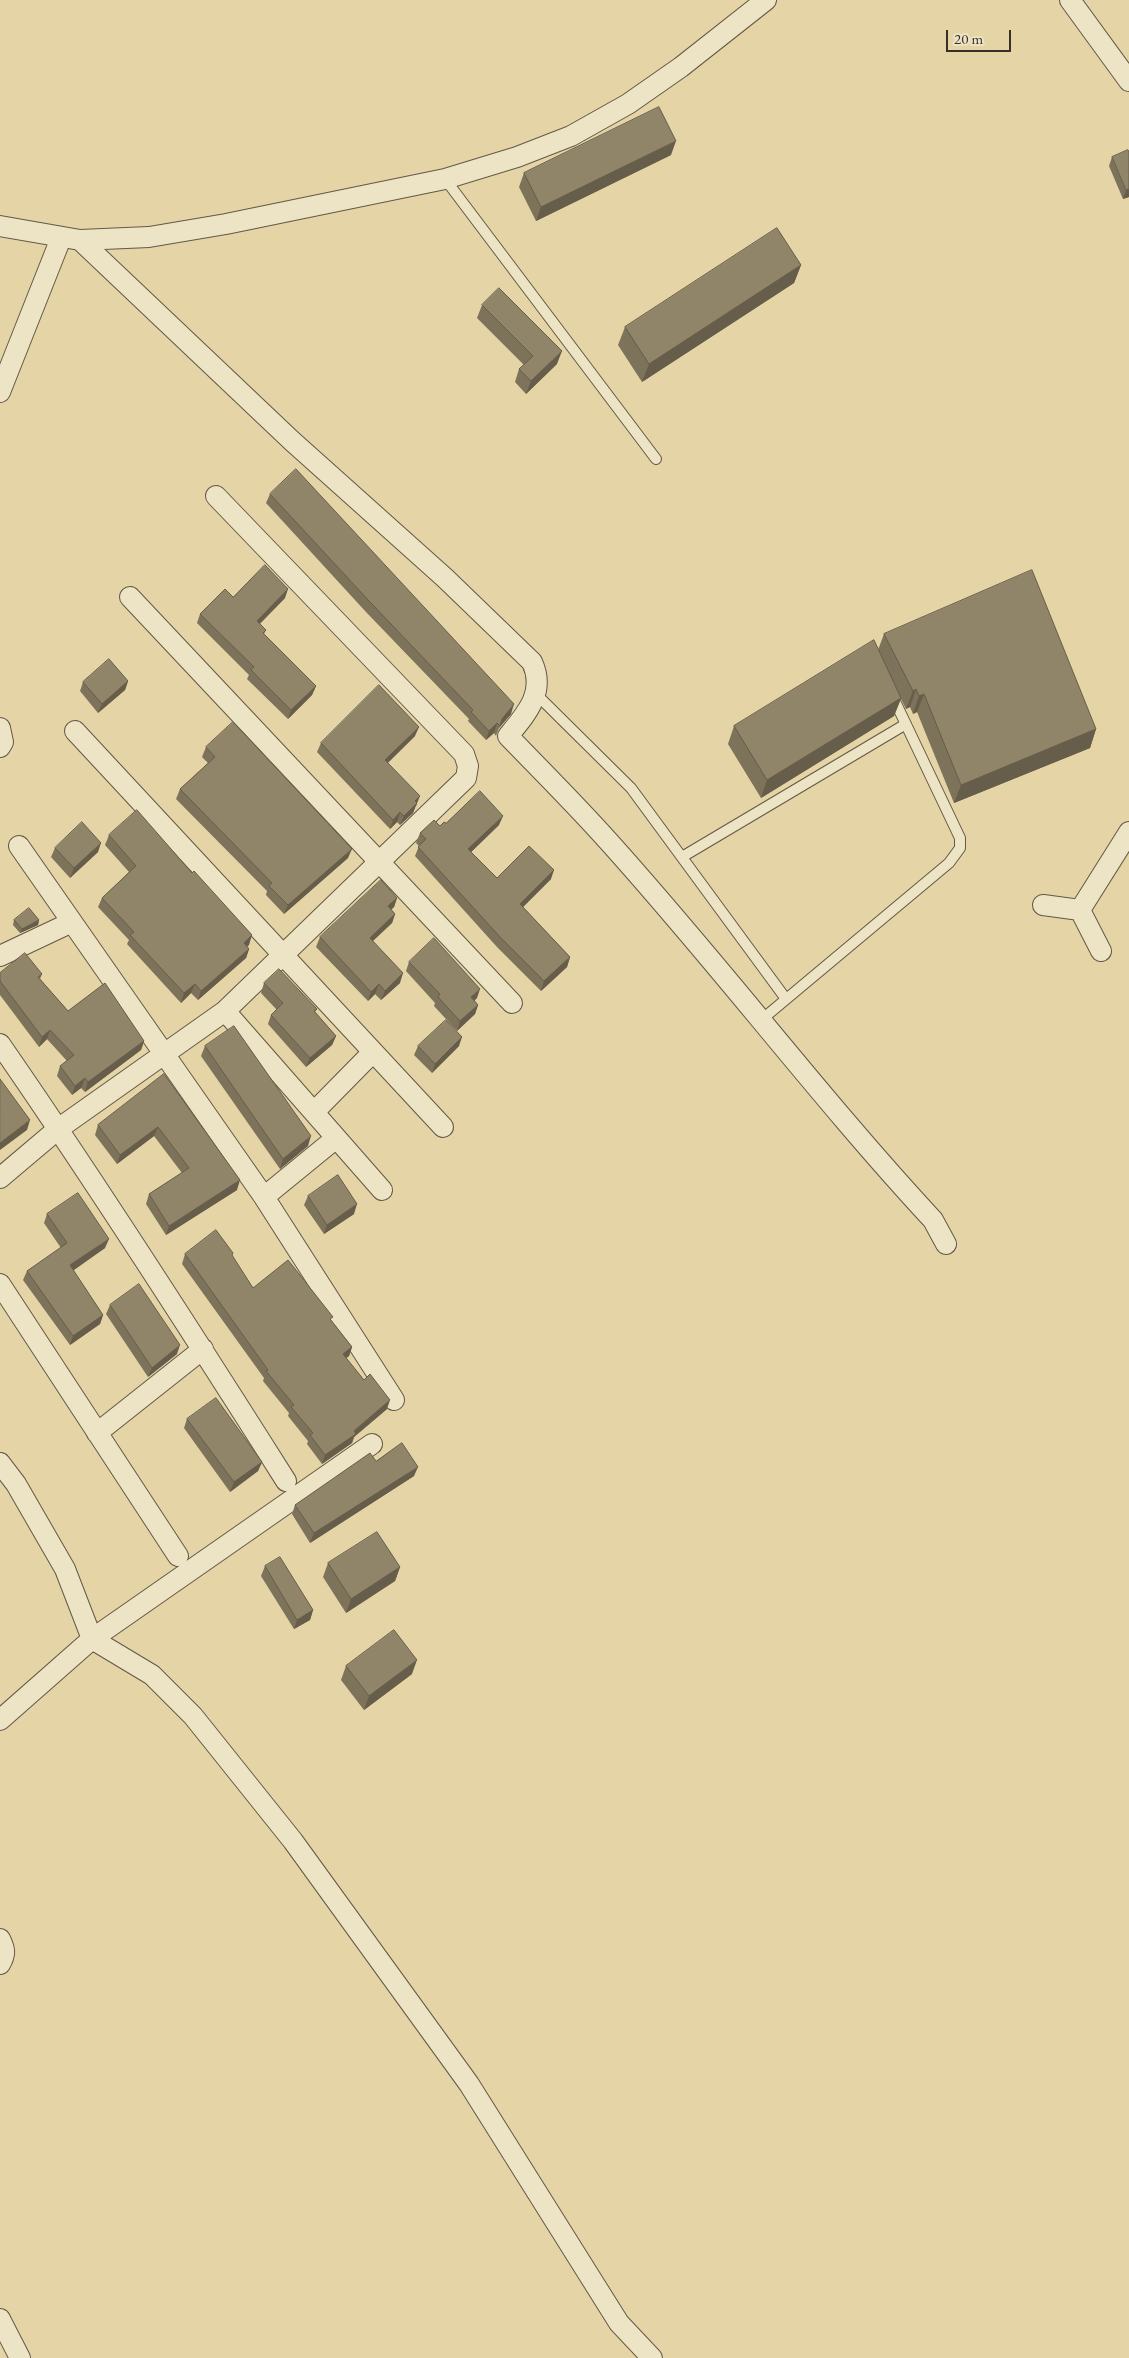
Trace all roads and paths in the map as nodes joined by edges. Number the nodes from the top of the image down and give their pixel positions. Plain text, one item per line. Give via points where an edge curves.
1 (766, 0) edge
2 (1070, 0) edge
3 (1129, 81) edge
4 (445, 179) junction
5 (0, 226) edge
6 (71, 239) junction
7 (0, 392) edge
8 (656, 458) dead end
9 (216, 496) dead end
10 (130, 597) dead end
11 (886, 683) edge
12 (536, 694) junction
13 (906, 724) junction
14 (0, 728) edge
15 (75, 731) dead end
16 (0, 747) edge
17 (1129, 832) edge
18 (18, 846) dead end
19 (682, 857) junction
20 (380, 861) junction
21 (1043, 905) dead end
22 (1080, 910) junction
23 (72, 922) junction
24 (1101, 951) dead end
25 (0, 956) edge
26 (282, 956) junction
27 (786, 999) junction
28 (512, 1003) dead end
29 (225, 1011) junction
30 (760, 1021) junction
31 (0, 1044) edge
32 (372, 1053) junction
33 (165, 1054) junction
34 (314, 1112) junction
35 (443, 1127) dead end
36 (58, 1129) junction
37 (335, 1138) junction
38 (0, 1178) edge
39 (382, 1190) dead end
40 (264, 1197) junction
41 (946, 1244) dead end
42 (0, 1284) edge
43 (203, 1349) junction
44 (394, 1400) dead end
45 (97, 1433) junction
46 (372, 1444) dead end
47 (0, 1462) edge
48 (286, 1481) dead end
49 (178, 1556) dead end
50 (92, 1639) junction
51 (0, 1720) edge
52 (0, 1939) edge
53 (0, 1964) edge
54 (0, 2319) edge
55 (20, 2358) edge
56 (652, 2358) edge

1 - 4 street via 636,99 571,136
2 - 3 street
4 - 6 street via 150,237
4 - 8 lane
5 - 6 street
6 - 7 street
6 - 12 street via 445,578 532,662 536,672
9 - 20 street via 464,754 468,766 466,778
10 - 20 street
11 - 13 lane
12 - 19 lane via 631,788
12 - 30 street via 525,716 508,736 600,832
13 - 19 lane
13 - 27 lane via 960,838 960,848 949,863
14 - 16 street via 3,742
15 - 26 street
17 - 22 street
18 - 23 street
19 - 27 lane
20 - 26 street
20 - 28 street
21 - 22 street
22 - 24 street
23 - 25 street
23 - 33 street
26 - 29 street
26 - 32 street
27 - 30 lane
29 - 33 street
29 - 34 street
30 - 41 street via 933,1220
31 - 36 street
32 - 34 street
32 - 35 street
33 - 36 street
33 - 40 street
34 - 37 street
36 - 38 street
36 - 43 street
37 - 39 street
37 - 40 street
40 - 44 street
42 - 45 street
43 - 45 street
43 - 48 street
45 - 49 street
46 - 50 street
47 - 50 street via 65,1569
50 - 51 street
50 - 56 street via 152,1675 193,1716 294,1841 469,2084 619,2323
52 - 53 street via 5,1948
54 - 55 street

